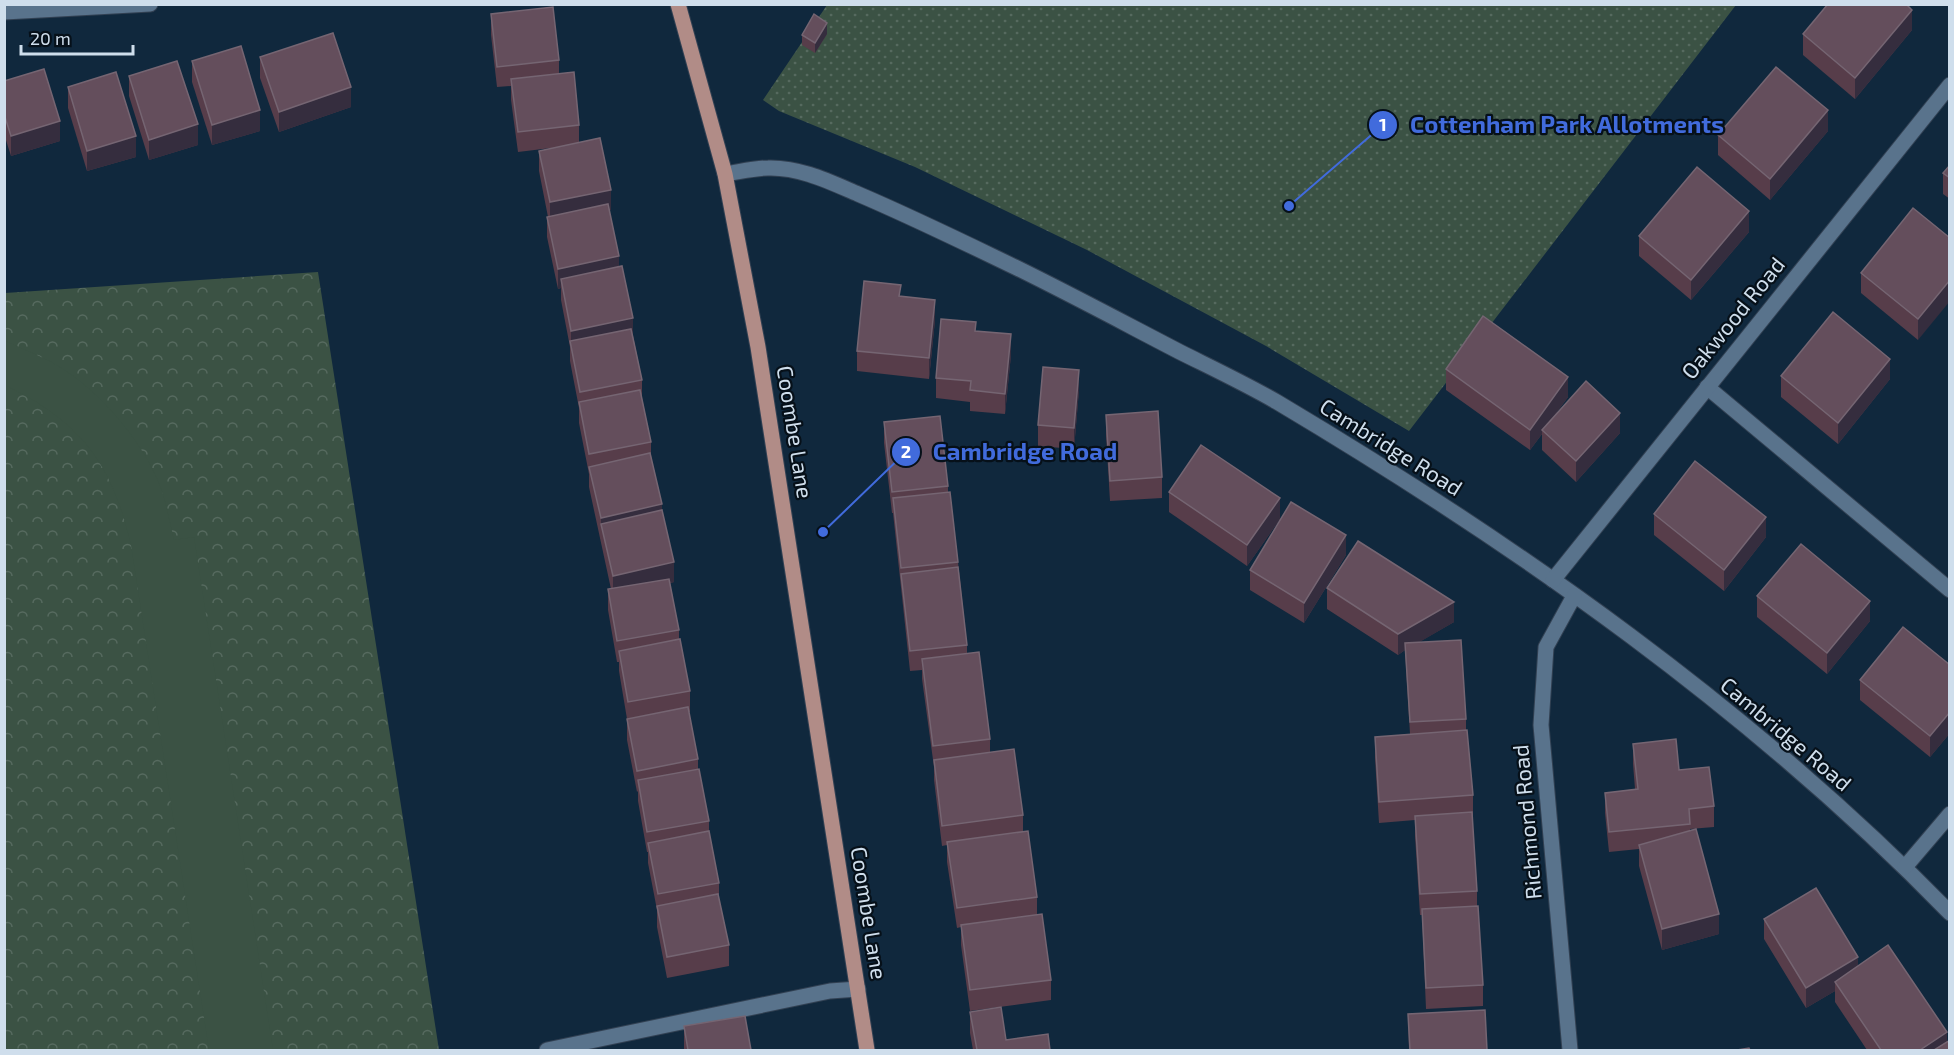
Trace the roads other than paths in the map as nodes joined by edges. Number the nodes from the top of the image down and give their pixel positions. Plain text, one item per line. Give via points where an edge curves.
1 (150, 4) edge
2 (678, 4) edge
3 (4, 12) edge
4 (1950, 85) edge
5 (725, 174) junction
6 (1707, 387) junction
7 (1553, 580) junction
8 (1950, 590) edge
9 (1574, 596) junction
10 (1950, 814) edge
11 (1905, 867) junction
12 (1950, 913) edge
13 (858, 989) junction
14 (547, 1050) edge
15 (867, 1050) edge
16 (1570, 1050) edge

1 - 3 street
2 - 5 main road, Coombe Lane
4 - 6 street, Oakwood Road
5 - 7 street, Cambridge Road via 770,167 812,174 907,214 1274,400
5 - 13 main road, Coombe Lane via 760,359
6 - 7 street, Oakwood Road
6 - 8 street
7 - 9 street, Cambridge Road
9 - 11 street, Cambridge Road via 1739,721
9 - 16 street, Richmond Road via 1546,647 1541,725
10 - 11 street
11 - 12 street, Cambridge Road
13 - 14 street via 830,991
13 - 15 main road, Coombe Lane

